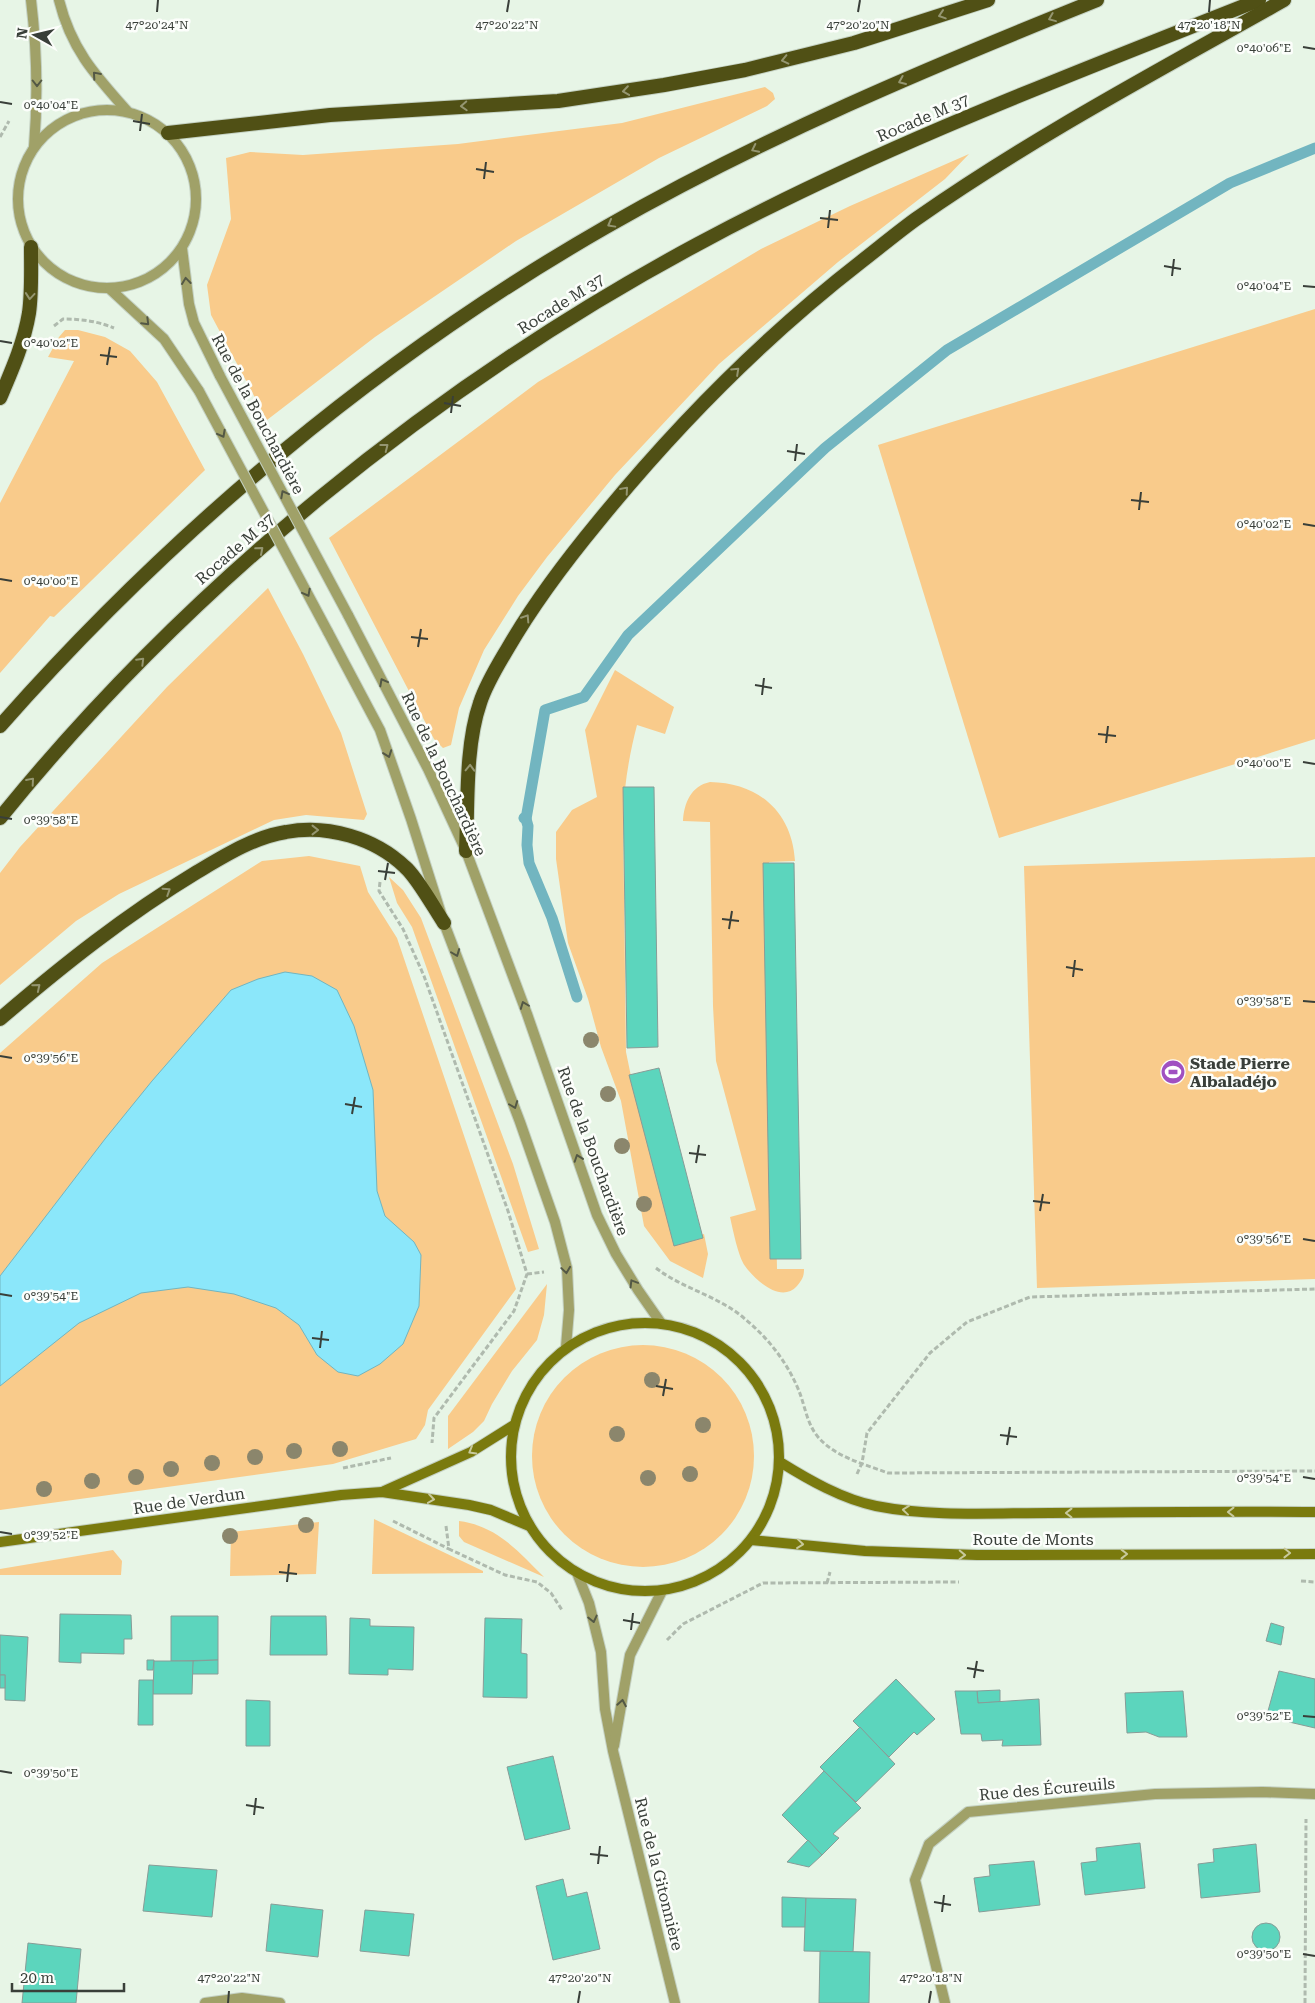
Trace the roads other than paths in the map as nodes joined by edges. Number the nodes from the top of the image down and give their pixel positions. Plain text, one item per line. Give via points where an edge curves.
1 (31, 0) edge
2 (58, 0) edge
3 (988, 0) edge
4 (1098, 0) edge
5 (1259, 0) edge
6 (1284, 0) edge
7 (128, 112) junction
8 (168, 133) junction
9 (34, 147) junction
10 (31, 248) junction
11 (182, 248) junction
12 (110, 289) junction
13 (0, 398) edge
14 (0, 726) edge
15 (0, 818) edge
16 (466, 851) junction
17 (444, 923) junction
18 (0, 1019) edge
19 (661, 1323) junction
20 (566, 1347) junction
21 (514, 1425) junction
22 (780, 1462) junction
23 (382, 1492) junction
24 (1315, 1512) edge
25 (529, 1526) junction
26 (751, 1540) junction
27 (0, 1542) edge
28 (1315, 1554) edge
29 (577, 1573) junction
30 (662, 1591) junction
31 (614, 1752) junction
32 (1311, 1794) edge
33 (205, 2003) edge
34 (280, 2003) edge
35 (675, 2003) edge
36 (945, 2003) edge

1 -> 9 street via 37,61
7 -> 2 street via 88,67 63,18
3 -> 8 highway via 854,43 745,70 664,85 558,100 330,114
4 -> 14 highway via 872,94 737,157 606,227 480,306 358,392 187,536 79,639
15 -> 5 highway, Rocade M 37 via 72,733 174,628 227,579 351,474 512,355 636,279 829,179 1031,91
16 -> 6 highway via 471,740 480,703 499,663 565,562 662,447 716,390 836,281 914,220 1000,162
7 - 8 street via 150,120
7 - 9 street via 107,109 65,119
8 - 11 street via 187,158 196,188 195,219
9 - 10 street via 21,171 17,197 20,224
10 - 12 street via 46,266 65,279 86,287
10 -> 13 highway via 31,289 24,333
11 - 12 street via 169,265 151,278 131,286
16 -> 11 street, Rue de la Bouchardière, bridge via 428,769 194,323
12 -> 17 street, bridge via 164,339 200,391 380,730
19 -> 16 street, Rue de la Bouchardière via 616,1254 597,1215
18 -> 17 highway via 107,931 171,888 220,858 286,832 319,829 356,837 385,852 406,867
17 -> 20 street via 555,1222 567,1268 569,1310
19 - 20 main road via 628,1323 596,1331
19 - 22 main road via 678,1326 715,1341 746,1367 768,1400 777,1430
20 - 21 main road via 543,1369 525,1395
21 -> 23 main road, Rue de Verdun via 471,1452
21 - 25 main road via 510,1460 512,1477 515,1494
24 -> 22 main road, Route de Monts via 988,1513 906,1510 849,1498
22 - 26 main road via 776,1489 766,1516
23 -> 25 main road, Rue de Verdun via 492,1510
23 - 27 main road, Rue de Verdun
25 - 29 main road via 550,1553
26 -> 28 main road, Route de Monts via 865,1551 977,1555
26 - 30 main road via 728,1564 699,1581
29 - 30 main road via 603,1585 632,1592
29 -> 31 street, Rue de la Gitonnière via 590,1603 601,1652 605,1709
31 -> 30 street, Rue de la Gitonnière via 630,1655
31 - 35 street, Rue de la Gitonnière
32 - 36 street, Rue des Écureuils via 1155,1794 968,1812 929,1844 915,1880
33 - 34 street via 242,1998

